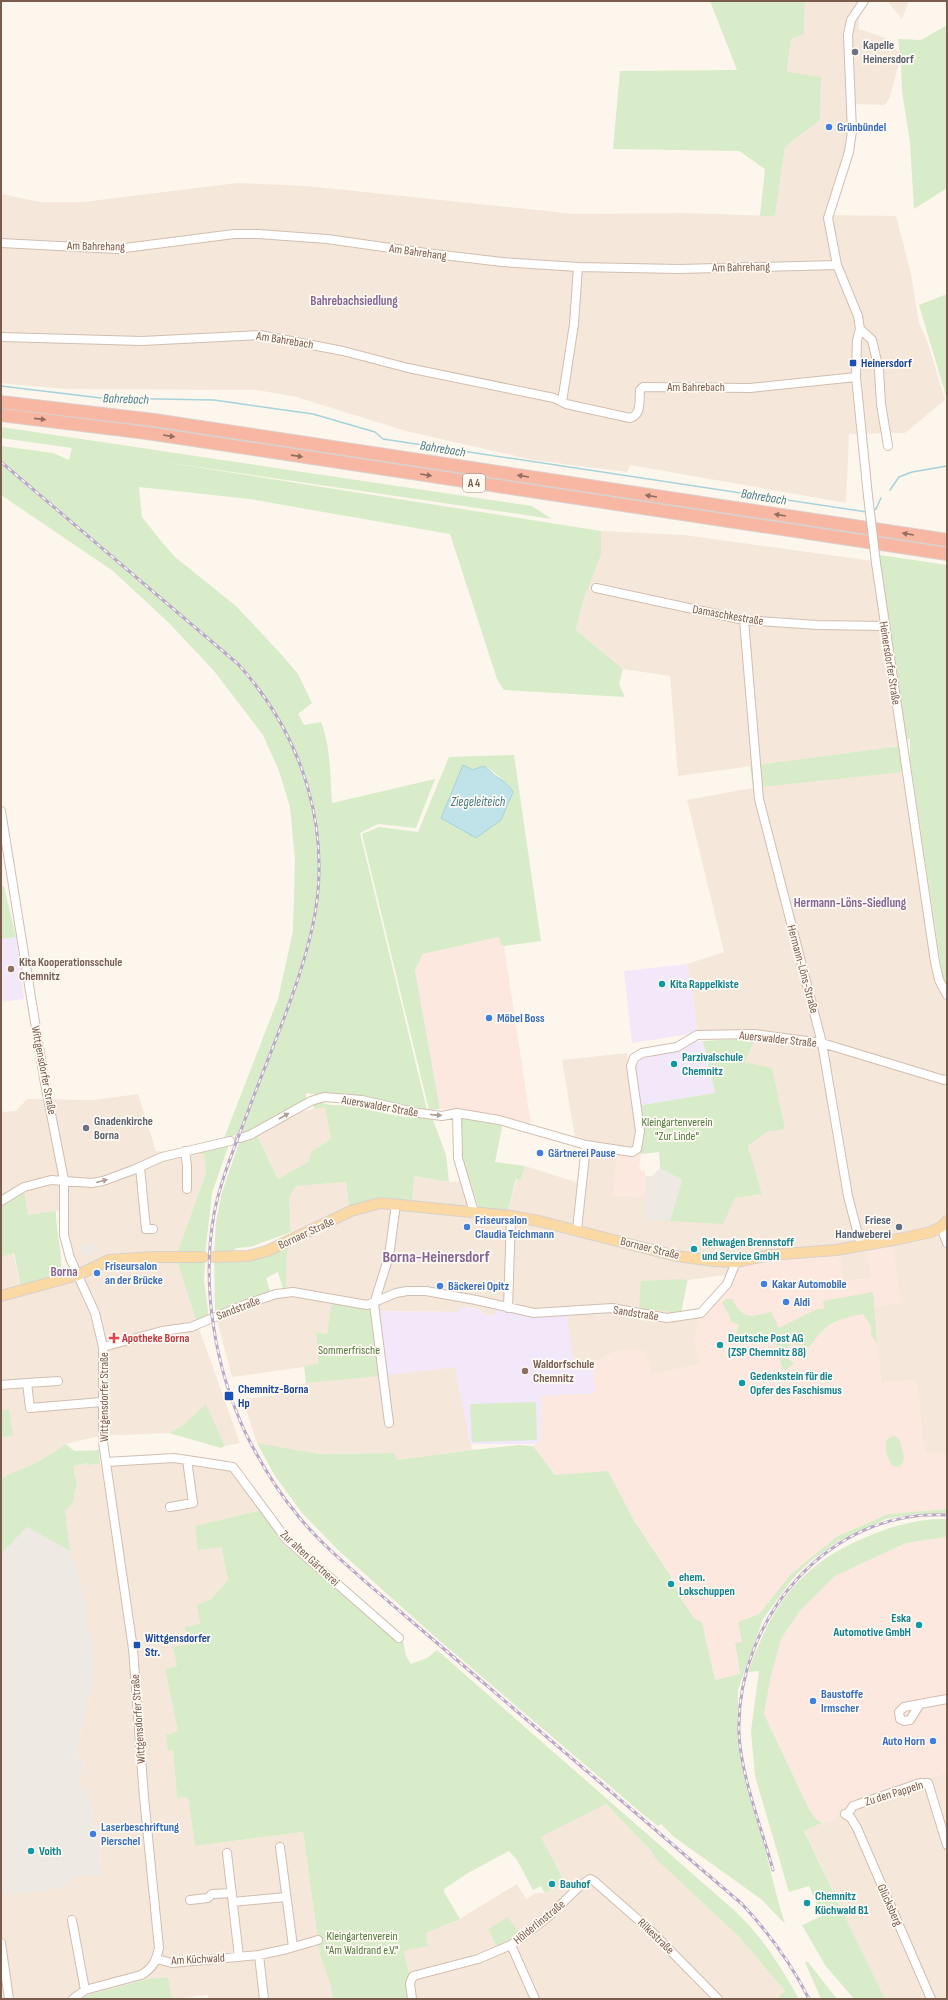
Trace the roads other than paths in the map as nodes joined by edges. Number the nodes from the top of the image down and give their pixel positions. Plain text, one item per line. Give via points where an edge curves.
1 (864, 1) edge
2 (1, 243) edge
3 (837, 265) junction
4 (578, 267) junction
5 (860, 329) junction
6 (1, 337) edge
7 (856, 377) junction
8 (1, 402) edge
9 (562, 402) junction
10 (1, 415) edge
11 (888, 446) dead end
12 (947, 540) edge
13 (947, 554) edge
14 (596, 588) dead end
15 (744, 620) junction
16 (885, 626) junction
17 (1, 811) edge
18 (947, 995) edge
19 (822, 1043) junction
20 (947, 1078) edge
21 (457, 1113) junction
22 (240, 1138) dead end
23 (230, 1141) dead end
24 (586, 1145) junction
25 (185, 1150) junction
26 (140, 1167) junction
27 (64, 1180) junction
28 (187, 1189) dead end
29 (1, 1201) edge
30 (396, 1204) junction
31 (474, 1212) junction
32 (511, 1216) junction
33 (944, 1224) edge
34 (154, 1229) dead end
35 (577, 1230) junction
36 (947, 1243) edge
37 (861, 1246) junction
38 (203, 1257) dead end
39 (214, 1257) dead end
40 (736, 1262) junction
41 (78, 1275) junction
42 (1, 1296) edge
43 (374, 1304) junction
44 (508, 1308) junction
45 (104, 1347) junction
46 (58, 1381) dead end
47 (27, 1383) junction
48 (1, 1385) edge
49 (102, 1402) junction
50 (389, 1423) dead end
51 (187, 1460) junction
52 (106, 1462) junction
53 (170, 1506) dead end
54 (399, 1638) dead end
55 (947, 1699) edge
56 (920, 1704) dead end
57 (846, 1815) joint
58 (945, 1832) edge
59 (947, 1845) edge
60 (280, 1847) dead end
61 (226, 1853) dead end
62 (590, 1879) joint
63 (232, 1893) junction
64 (286, 1897) junction
65 (190, 1900) dead end
66 (233, 1902) junction
67 (72, 1920) dead end
68 (318, 1940) dead end
69 (1, 1943) edge
70 (510, 1945) junction
71 (293, 1947) junction
72 (259, 1955) junction
73 (239, 1956) junction
74 (157, 1959) junction
75 (85, 1990) junction
76 (9, 1999) edge
77 (73, 1999) edge
78 (264, 1999) edge
79 (412, 1999) edge
80 (535, 1999) edge
81 (718, 1999) edge
82 (931, 1999) edge

1 - 3 street, Heinersdorfer Straße via 851,20 848,35 852,131 849,152 828,218
2 - 4 street, Am Bahrehang via 117,248 234,234 258,234 328,239 502,262
3 - 4 street, Am Bahrehang via 678,269
3 - 5 street, Heinersdorfer Straße via 858,316
4 - 9 street via 574,324
5 - 7 street, Heinersdorfer Straße via 857,340
5 - 11 street, Heinersdorfer Straße via 872,340 879,370 881,404
6 - 9 street, Am Bahrebach via 142,341 260,334 554,398
7 - 9 street, Am Bahrebach via 750,388 643,387 640,390 639,412 630,418
7 - 16 street, Heinersdorfer Straße, bridge
12 -> 8 highway, A 4 via 162,422
10 -> 13 highway, A 4 via 146,433
14 - 15 street, Damaschkestraße
15 - 16 street, Damaschkestraße
15 - 19 street, Hermann-Löns-Straße via 759,799
16 - 18 street, Heinersdorfer Straße via 935,962 939,980
17 - 27 street, Wittgensdorfer Straße via 43,1070
19 - 20 street, Auerswalder Straße via 944,1080
19 - 24 street, Auerswalder Straße via 755,1034 697,1035 677,1047 642,1053 634,1058 631,1066 640,1131 637,1149 632,1152
19 - 37 street, Hermann-Löns-Straße via 848,1196
22 -> 21 street, Auerswalder Straße via 250,1135 310,1101 324,1097 362,1100 442,1116
21 - 24 street, Auerswalder Straße via 499,1120
21 - 31 street via 458,1158
23 - 25 street
24 - 35 street
25 - 26 street
25 - 28 street
27 -> 26 street via 92,1183
26 - 34 street via 146,1229
27 - 29 street via 51,1180 24,1187
27 - 41 street, Wittgensdorfer Straße via 64,1235
30 - 31 main road, Bornaer Straße
30 - 39 main road, Bornaer Straße via 380,1203 351,1211 266,1251 248,1256
30 - 43 street via 390,1250
31 - 32 main road, Bornaer Straße
32 - 35 main road, Bornaer Straße
32 - 44 street
33 - 36 street
33 - 37 main road, Bornaer Straße via 931,1232
35 - 40 main road, Bornaer Straße via 676,1256
37 - 40 main road, Bornaer Straße via 770,1255
38 - 41 main road via 104,1261
40 - 44 street, Sandstraße via 727,1284 701,1313 667,1318 612,1308 534,1313
41 - 42 main road
41 - 45 street, Wittgensdorfer Straße via 95,1313
43 - 44 street, Sandstraße via 396,1293 426,1291
43 - 45 street, Sandstraße via 356,1304 298,1291 284,1293 244,1305 191,1327 162,1331
43 - 50 street
45 - 49 street, Wittgensdorfer Straße
46 - 47 street
47 - 48 street
47 - 49 street via 30,1408
49 - 52 street, Wittgensdorfer Straße
51 - 52 street, Zur alten Gärtnerei via 174,1458
51 - 53 street via 193,1503
51 - 54 street, Zur alten Gärtnerei via 233,1467 287,1540
52 - 74 street, Wittgensdorfer Straße via 132,1649 159,1948
55 - 56 street
57 - 58 street, Zu den Pappeln via 853,1806 920,1783 928,1783
57 - 82 street, Glücksberg via 856,1828
58 - 59 street, Zu den Pappeln
60 - 64 street
61 - 63 street, Am Küchwald
62 - 70 street, Hölderlinstraße via 548,1917
62 - 81 street, Rilkestraße via 651,1931
63 - 65 street via 212,1894 208,1898
63 - 66 street, Am Küchwald
64 - 66 street
64 - 71 street
66 - 73 street, Am Küchwald
67 - 75 street
68 - 71 street, Am Küchwald
69 - 76 street
70 - 79 street, Hölderlinstraße via 478,1959 413,1976 410,1983
70 - 80 street
71 - 72 street, Am Küchwald
72 - 73 street, Am Küchwald
72 - 78 street
73 - 74 street, Am Küchwald via 172,1963
74 - 75 street via 150,1970 142,1975
75 - 77 street

